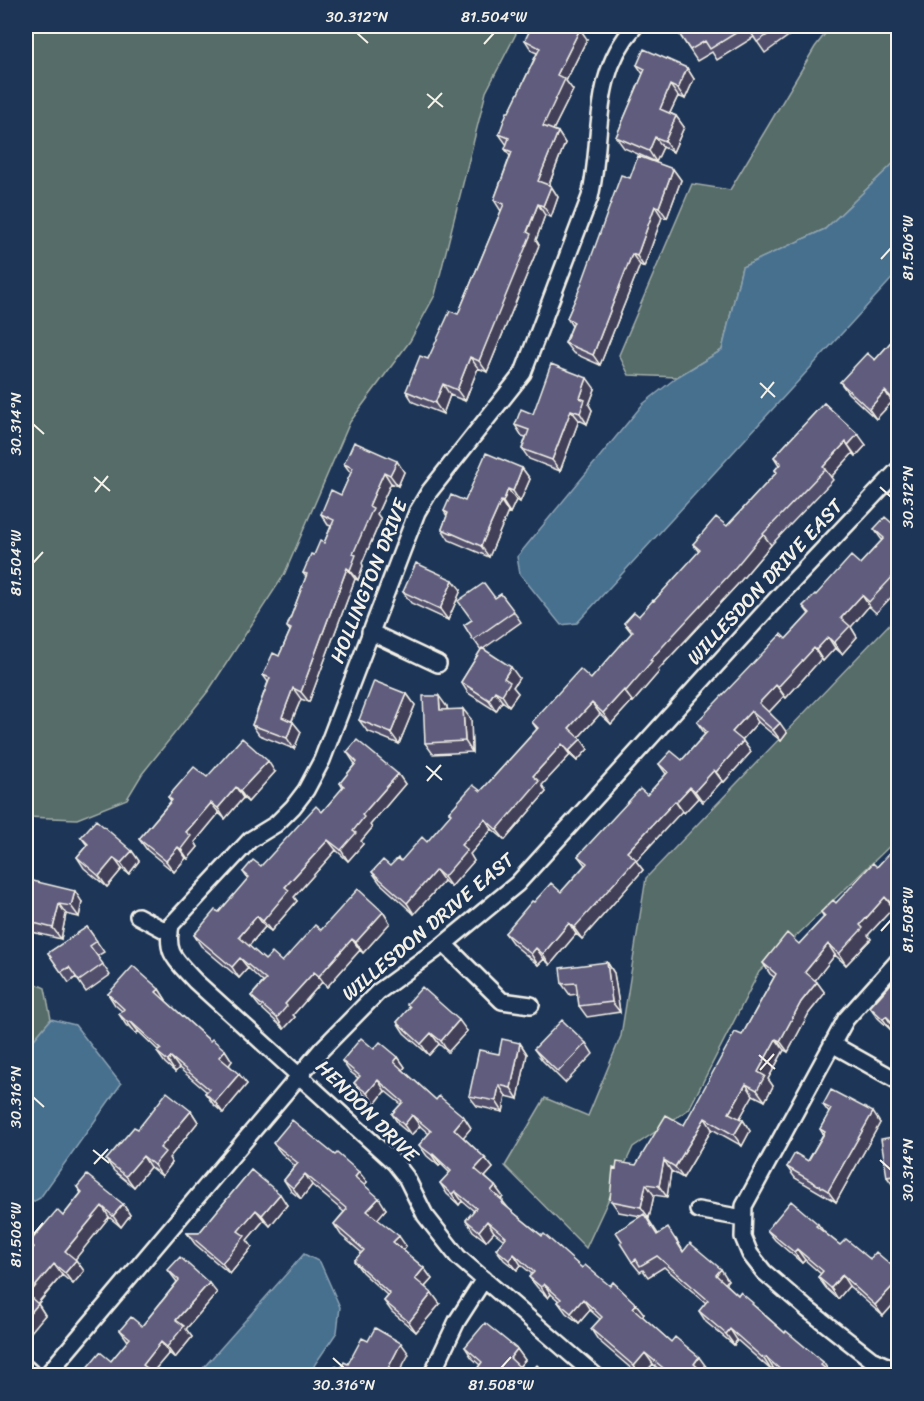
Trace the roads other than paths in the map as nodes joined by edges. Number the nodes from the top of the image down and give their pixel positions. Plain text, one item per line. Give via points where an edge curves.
1 (635, 26) edge
2 (898, 470) edge
3 (370, 632) junction
4 (438, 664) dead end
5 (138, 916) dead end
6 (171, 929) junction
7 (444, 944) junction
8 (898, 961) edge
9 (531, 1005) dead end
10 (832, 1044) junction
11 (299, 1074) junction
12 (898, 1081) edge
13 (698, 1210) dead end
14 (743, 1218) junction
15 (484, 1279) junction
16 (889, 1367) dead end
17 (26, 1368) edge
18 (35, 1376) edge
19 (46, 1376) edge
20 (431, 1376) edge
21 (596, 1376) edge

1 - 3 street, HOLLINGTON DRIVE via 612,60 605,80 590,197 523,373 417,512
2 - 7 street, WILLESDON DRIVE EAST via 517,884
3 - 4 street
3 - 6 street, HOLLINGTON DRIVE via 322,760 306,790 276,824 250,840
5 - 6 street
6 - 11 street, HENDON DRIVE via 168,940 172,955 195,981
7 - 9 street via 502,1001
7 - 11 street, WILLESDON DRIVE EAST via 378,992
8 - 10 street via 852,1010
10 - 12 street
10 - 14 street via 744,1206
11 - 15 street, HENDON DRIVE via 395,1163 436,1231
11 - 19 street, WILLESDON DRIVE EAST
13 - 14 street
14 - 16 street via 743,1237 764,1272 871,1359
15 - 20 street via 457,1321
15 - 21 street, HENDON DRIVE
17 - 18 street

